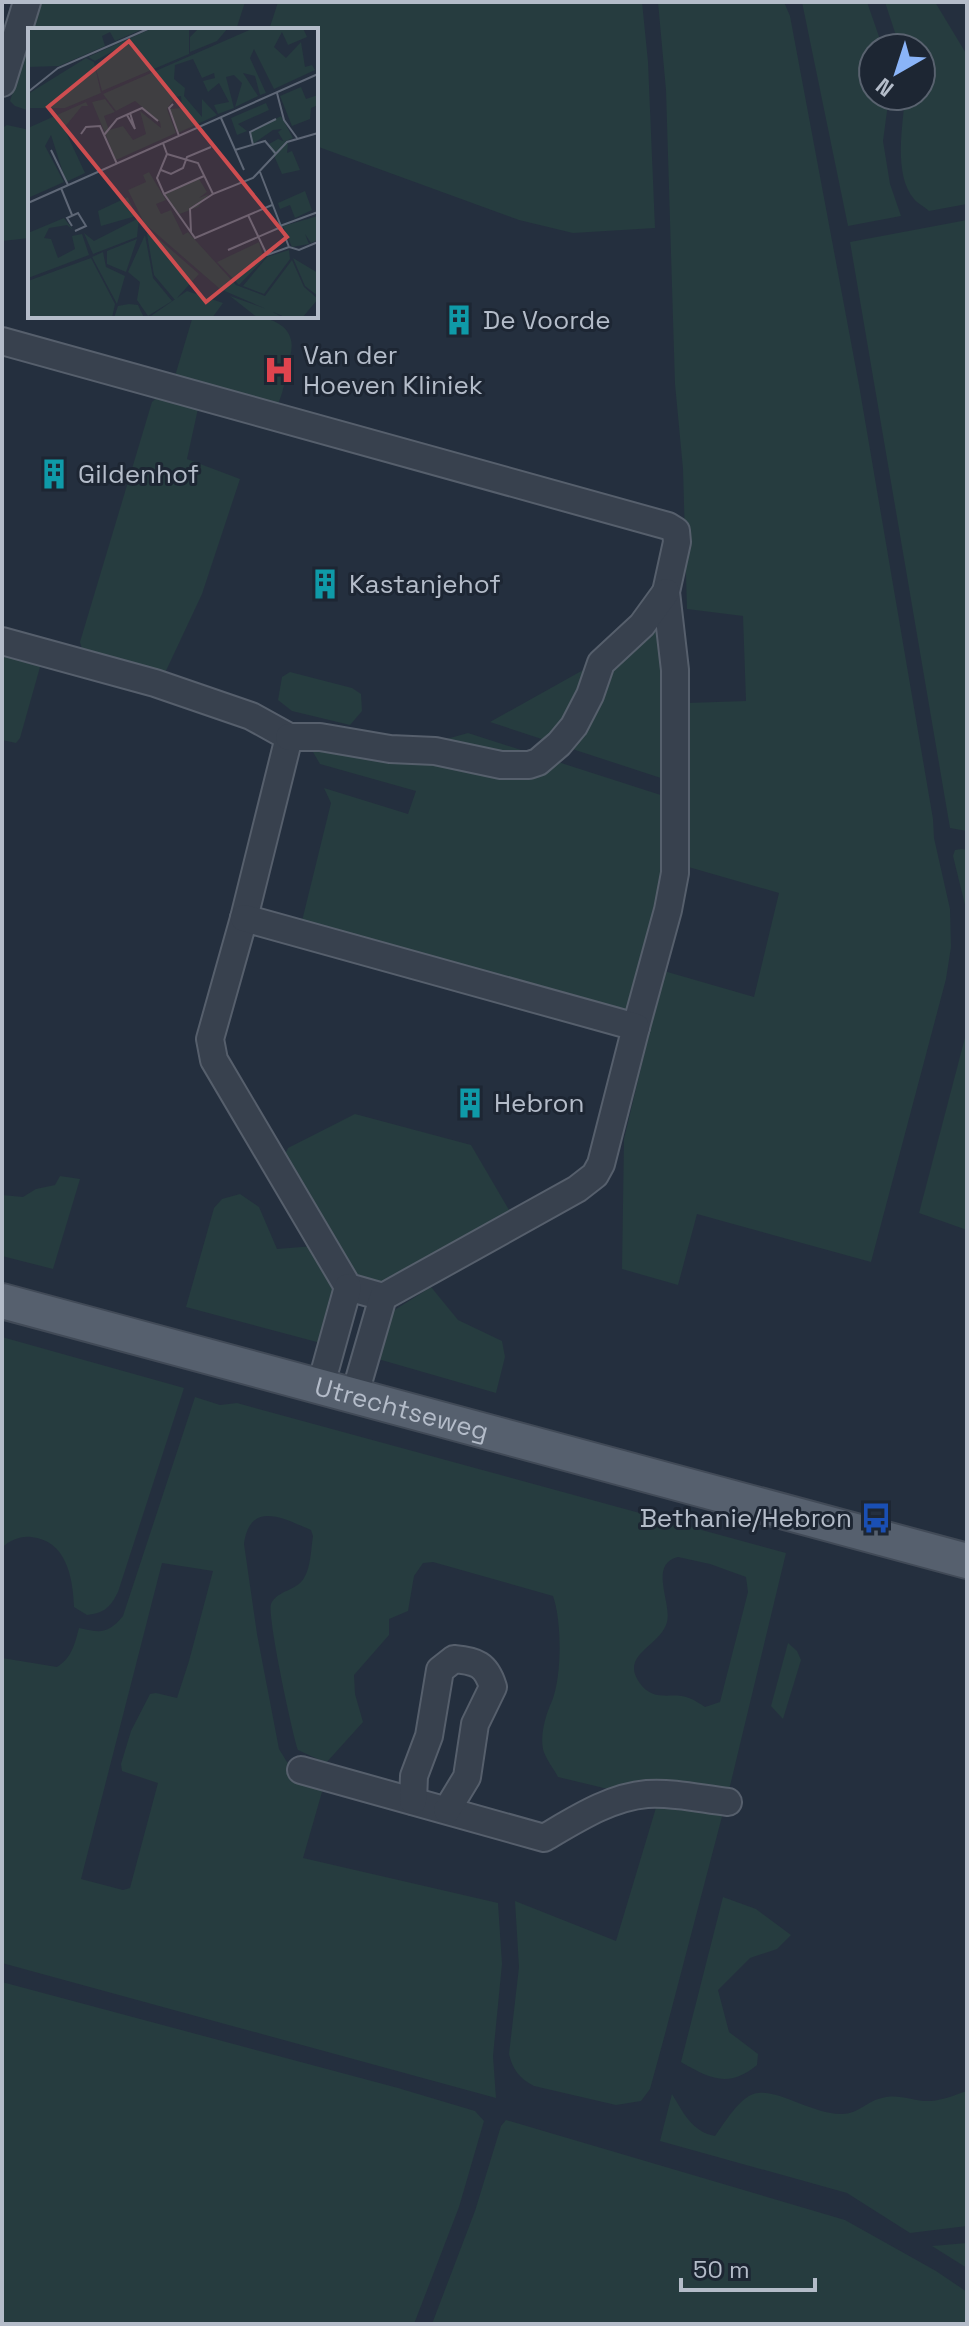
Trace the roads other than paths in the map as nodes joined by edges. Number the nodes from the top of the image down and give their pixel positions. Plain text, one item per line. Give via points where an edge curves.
1 (27, 2) edge
2 (2, 83) edge
3 (2, 341) edge
4 (666, 592) junction
5 (2, 641) edge
6 (289, 737) junction
7 (244, 918) junction
8 (636, 1027) junction
9 (348, 1287) junction
10 (383, 1297) junction
11 (2, 1301) edge
12 (320, 1388) junction
13 (354, 1397) junction
14 (967, 1561) edge
15 (301, 1770) dead end
16 (413, 1801) junction
17 (728, 1802) dead end
18 (447, 1810) junction

1 - 2 street
3 - 4 street via 668,526 676,531 677,542
4 - 6 street via 642,625 601,663 574,726 538,762 501,765 435,751
4 - 8 street via 675,670 675,873
5 - 6 street via 227,707
6 - 7 street
7 - 8 street
7 - 9 street via 210,1050
8 - 10 street via 595,1175
9 - 10 street
9 - 12 street
10 - 13 street
11 - 12 main road, Utrechtseweg
12 - 13 main road, Utrechtseweg
13 - 14 main road, Utrechtseweg
15 - 16 street
16 - 18 street
16 - 18 street via 414,1776 429,1736 440,1670 454,1659 472,1661 489,1672 493,1687 475,1724 467,1777
17 - 18 street via 650,1793 625,1797 544,1838

